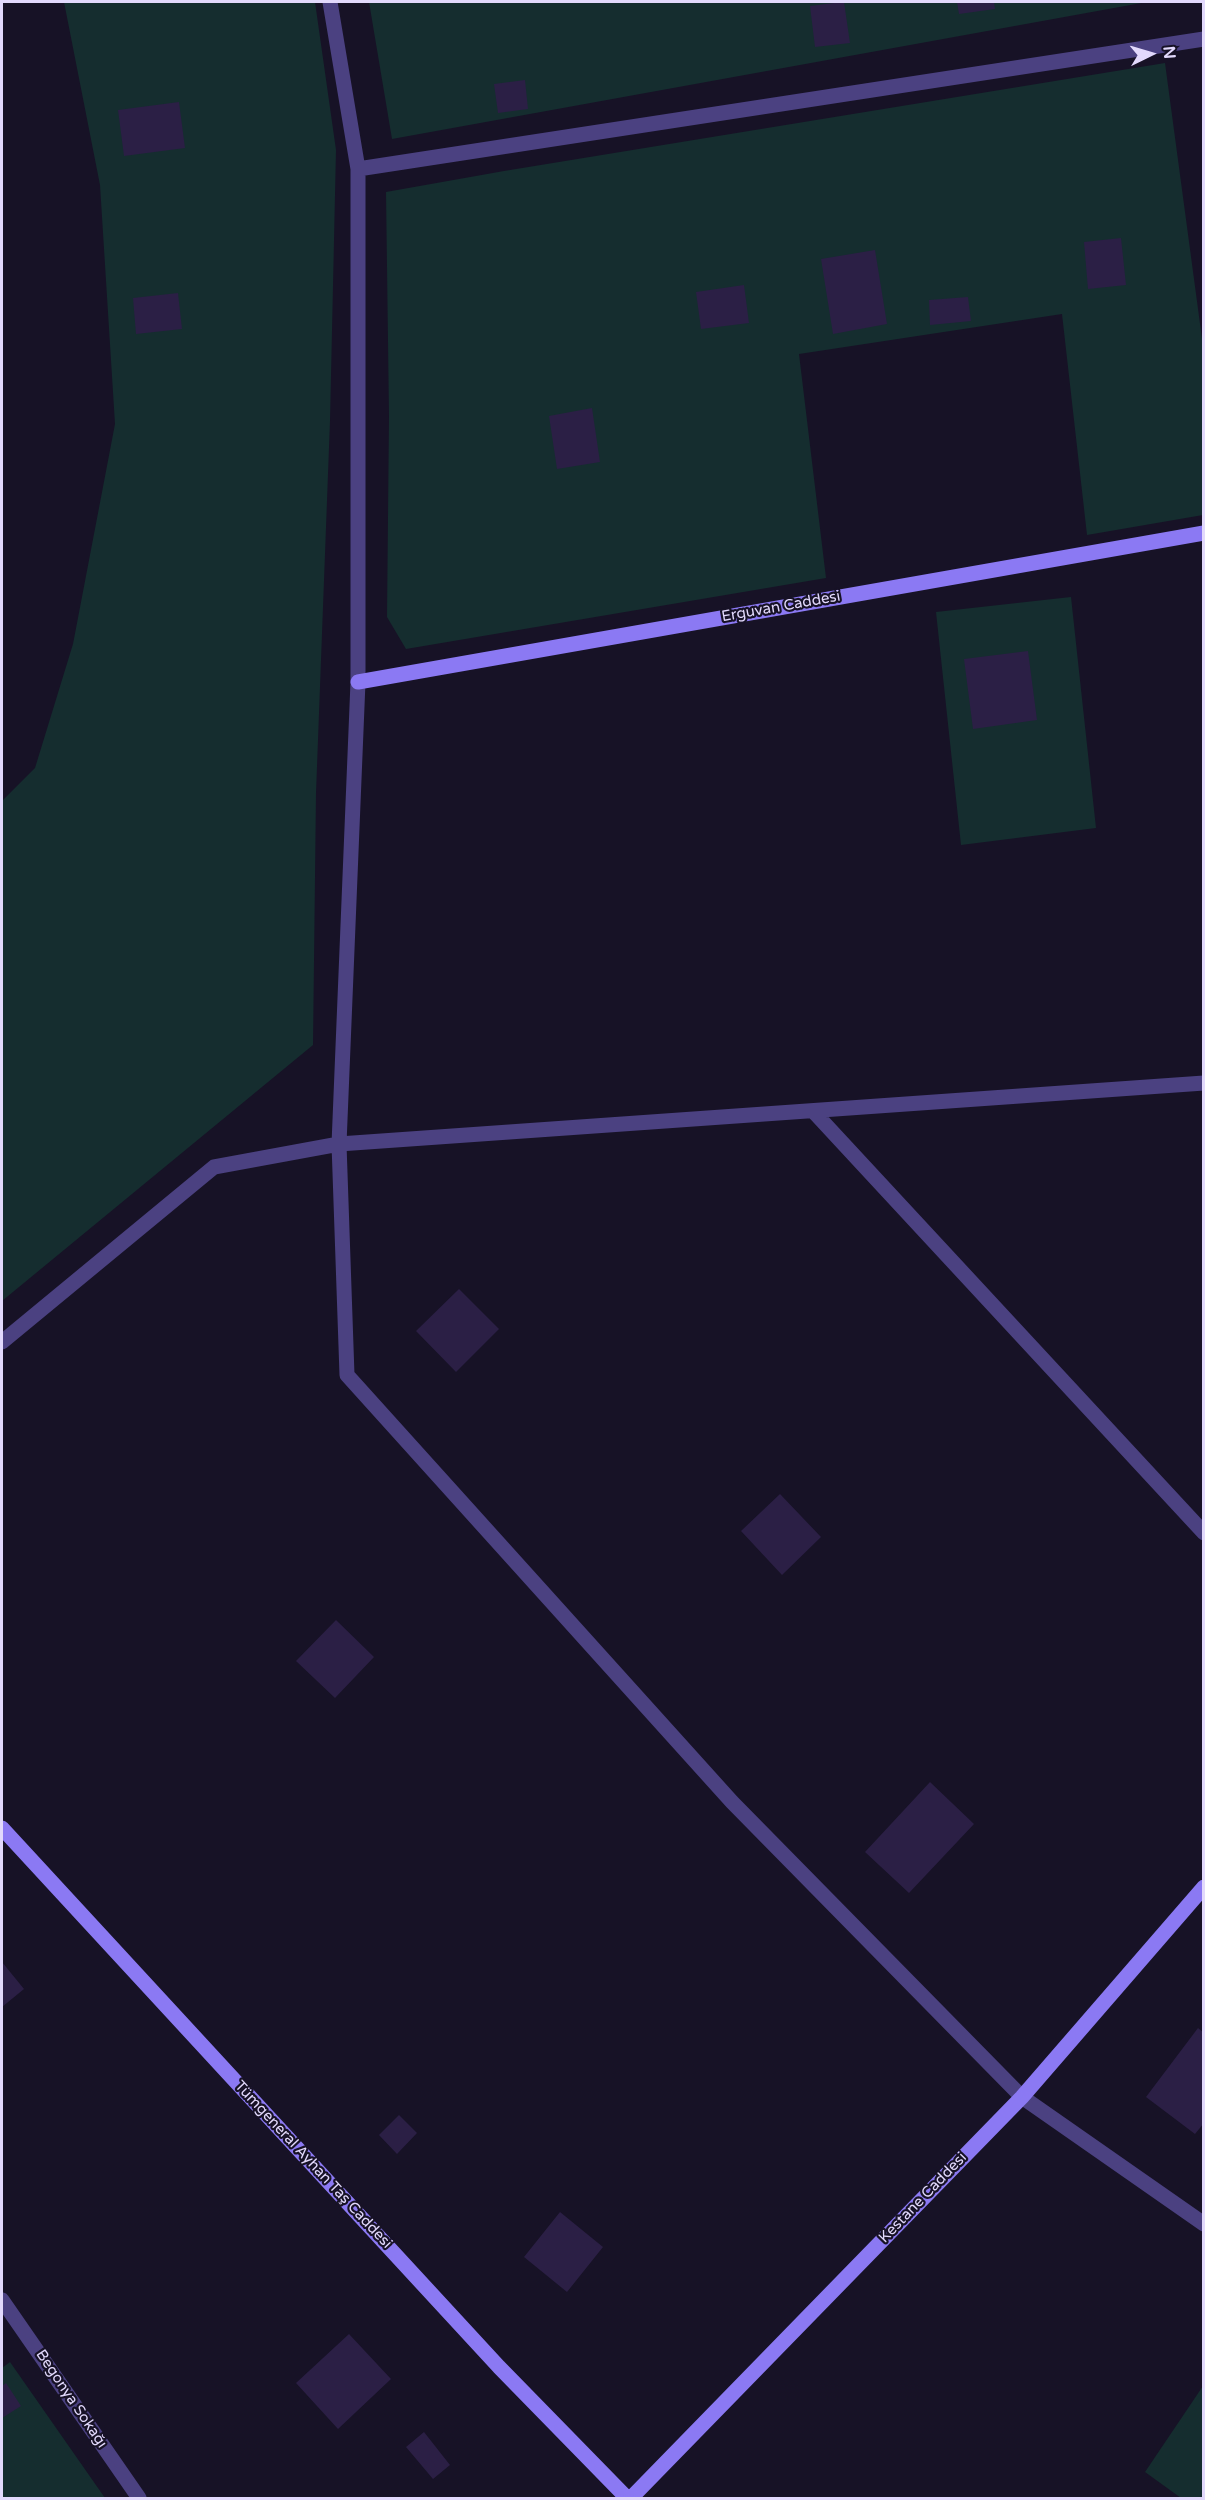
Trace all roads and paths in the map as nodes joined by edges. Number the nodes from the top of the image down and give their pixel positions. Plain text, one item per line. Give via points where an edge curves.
1 (330, 2) edge
2 (1203, 39) edge
3 (358, 169) junction
4 (1203, 533) edge
5 (358, 681) junction
6 (1203, 1083) edge
7 (813, 1111) junction
8 (339, 1144) junction
9 (2, 1342) edge
10 (1203, 1533) edge
11 (2, 1828) edge
12 (1203, 1887) edge
13 (1022, 2097) junction
14 (1203, 2224) edge
15 (2, 2300) edge
16 (139, 2499) edge
17 (629, 2499) edge

1 - 3 street
2 - 3 street
3 - 5 street
4 - 5 street, Erguvan Caddesi
5 - 8 street
6 - 7 street
7 - 8 street
7 - 10 street
8 - 9 street via 214,1167
8 - 13 street via 347,1375 732,1802
11 - 17 street, Tümgeneral Ayhan Taş Caddesi via 499,2367
12 - 13 street, Kestane Caddesi
13 - 14 street
13 - 17 street, Kestane Caddesi
15 - 16 street, Begonya Sokağı

